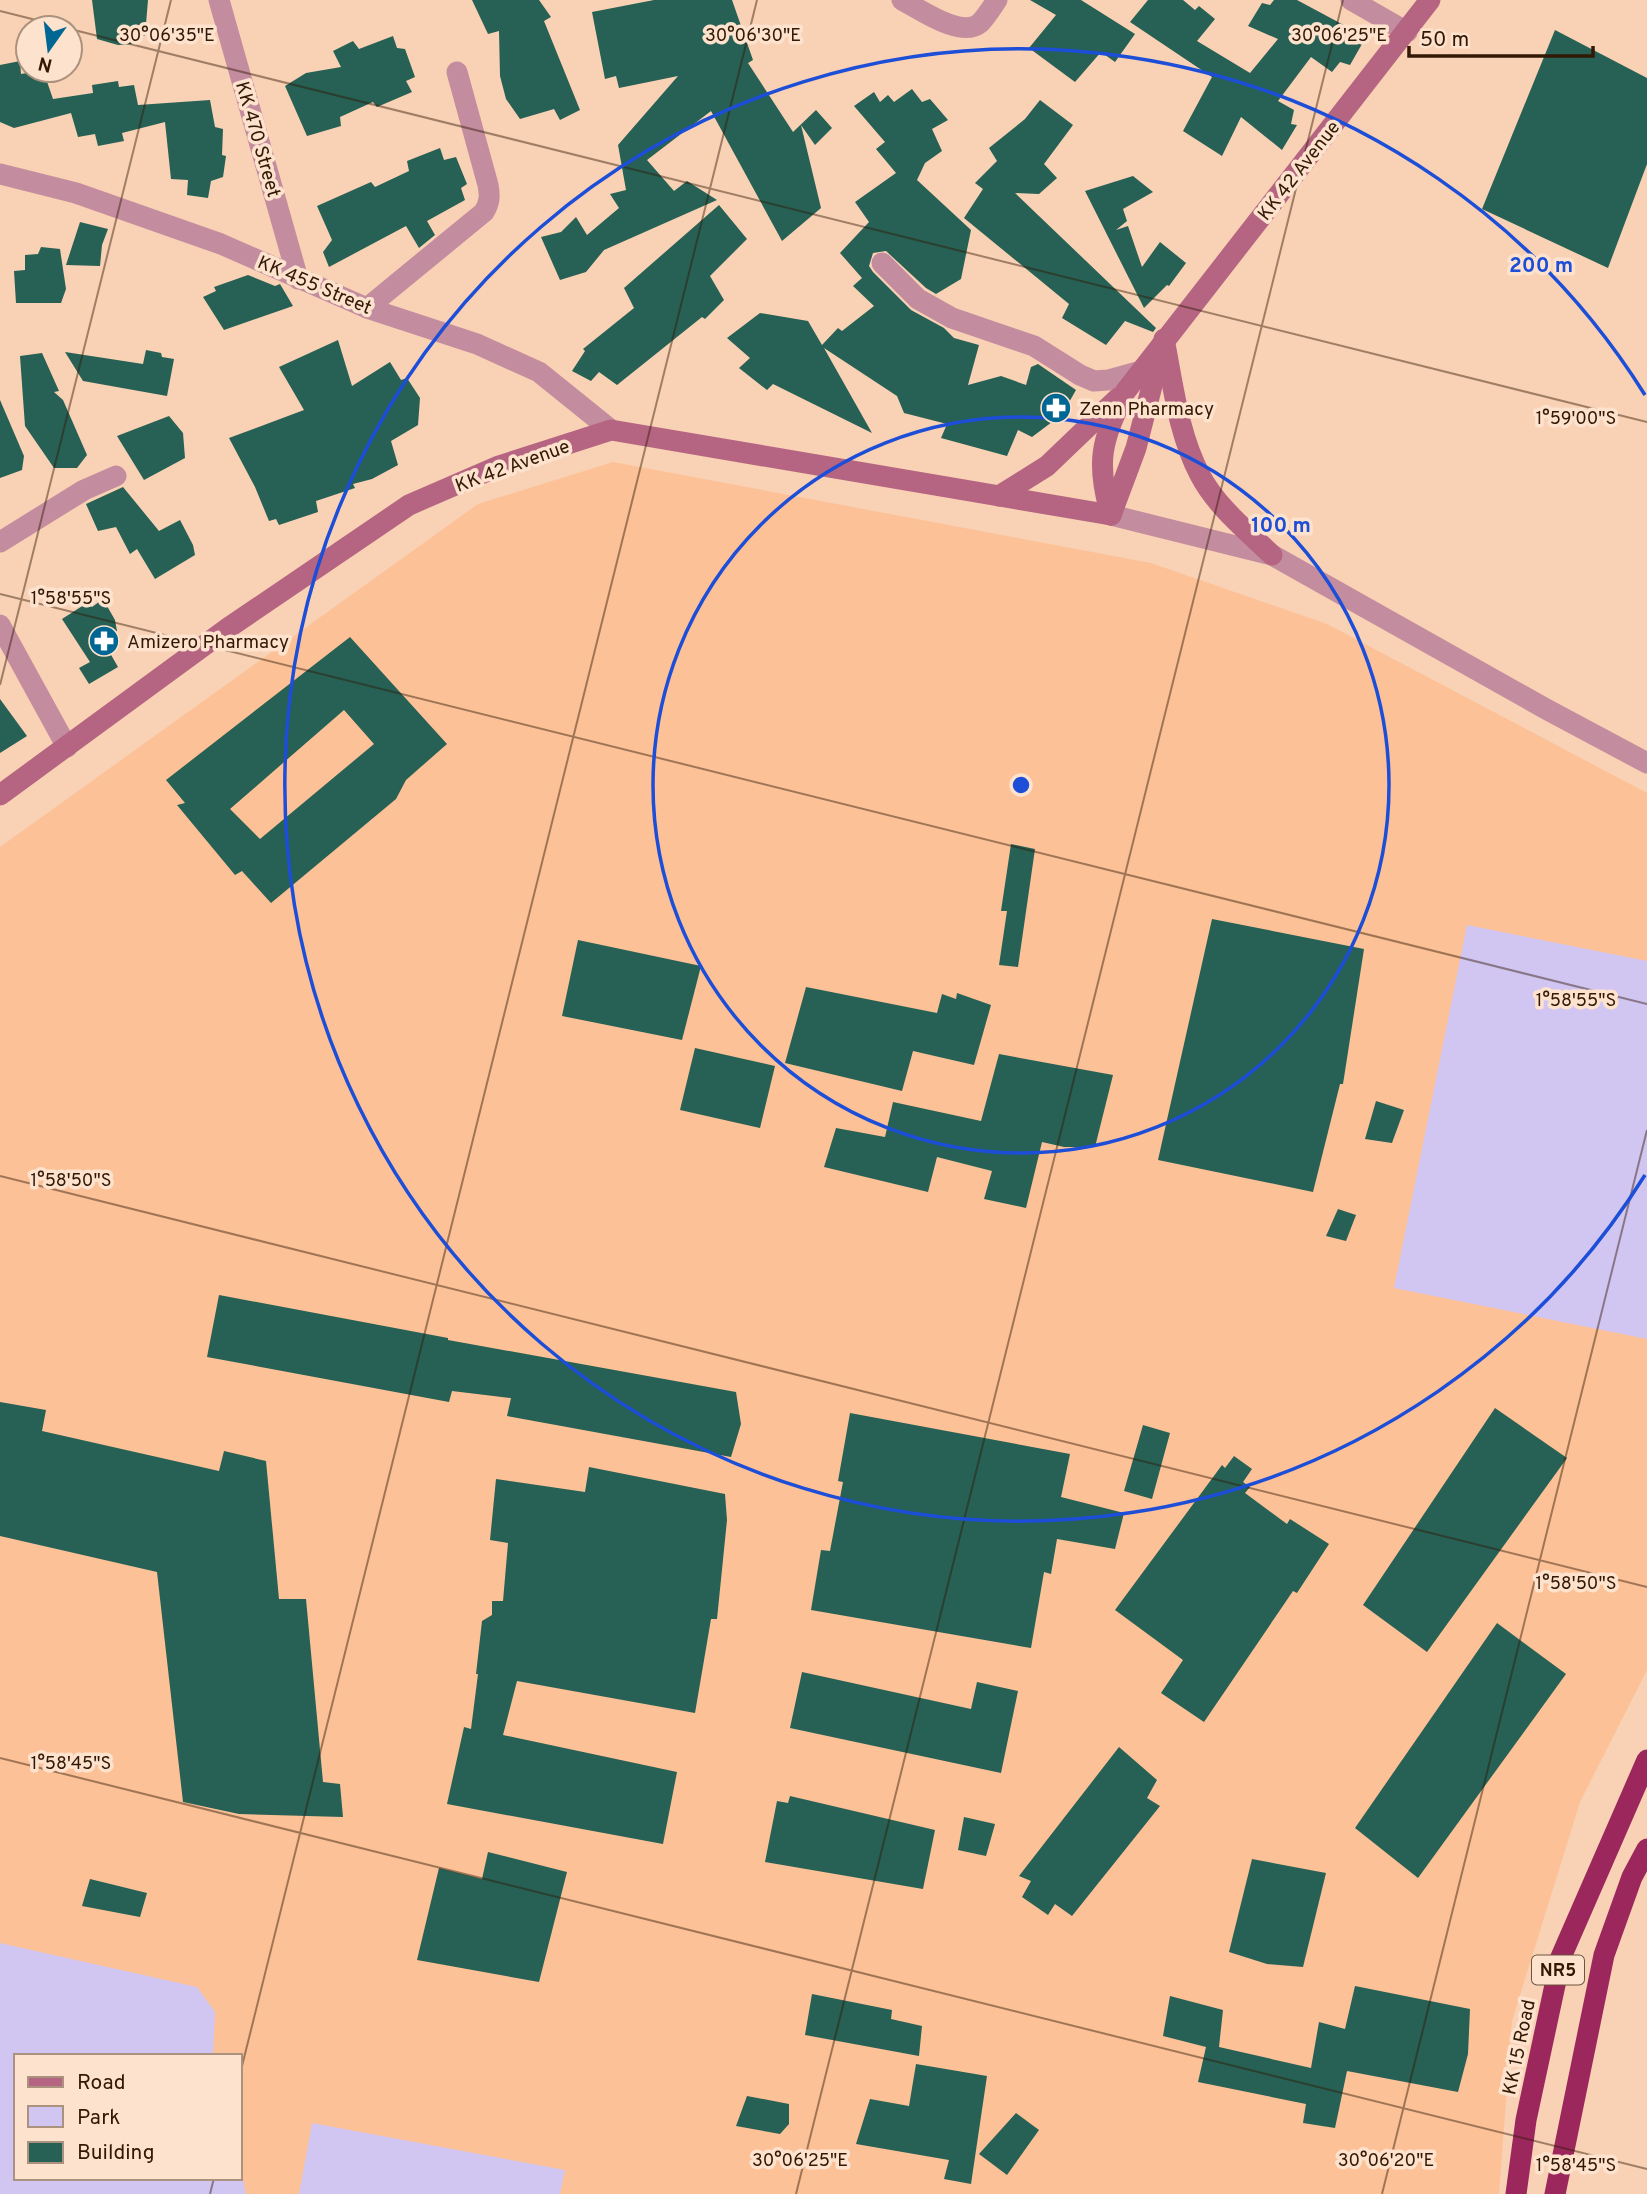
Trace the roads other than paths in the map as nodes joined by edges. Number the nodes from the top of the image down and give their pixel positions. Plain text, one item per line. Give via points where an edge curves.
1 (219, 0) edge
2 (902, 0) edge
3 (997, 0) edge
4 (1351, 0) edge
5 (1430, 0) edge
6 (1407, 32) junction
7 (457, 72) dead end
8 (0, 174) edge
9 (882, 263) dead end
10 (298, 279) junction
11 (367, 308) junction
12 (1164, 339) junction
13 (1138, 372) junction
14 (1125, 391) junction
15 (611, 430) junction
16 (116, 475) dead end
17 (999, 496) junction
18 (1111, 516) junction
19 (0, 542) edge
20 (1272, 555) junction
21 (0, 625) edge
22 (67, 747) junction
23 (1647, 763) edge
24 (0, 795) edge
25 (1647, 1760) edge
26 (1647, 1849) edge
27 (1516, 2194) edge
28 (1555, 2194) edge

1 - 10 street, KK 470 Street
2 - 3 street via 954,27 969,28 979,24
4 - 6 street
5 - 6 main road, KK 42 Avenue
6 - 12 main road, KK 42 Avenue
7 - 11 street via 488,185 488,205
8 - 10 street, KK 455 Street via 90,197 221,244
9 - 13 street via 918,299 952,318 1034,345 1094,381
10 - 11 street, KK 455 Street
11 - 15 street, KK 455 Street via 477,344 539,372
12 - 13 main road, KK 42 Avenue
12 - 18 main road, KK 42 Avenue via 1136,448
12 - 20 main road via 1185,442 1200,477 1222,506
13 - 14 main road, KK 42 Avenue
14 - 17 main road via 1047,466
14 - 18 main road, KK 42 Avenue via 1102,453 1102,484
15 - 17 main road, KK 42 Avenue
15 - 22 main road, KK 42 Avenue via 499,466 409,505 228,628
16 - 19 street
17 - 18 main road, KK 42 Avenue
18 - 20 street
20 - 23 street
21 - 22 street
22 - 24 main road, KK 42 Avenue
25 - 27 highway, KK 15 Road / NR5 via 1561,1957 1526,2120
26 - 28 highway, NR5 via 1604,1955

